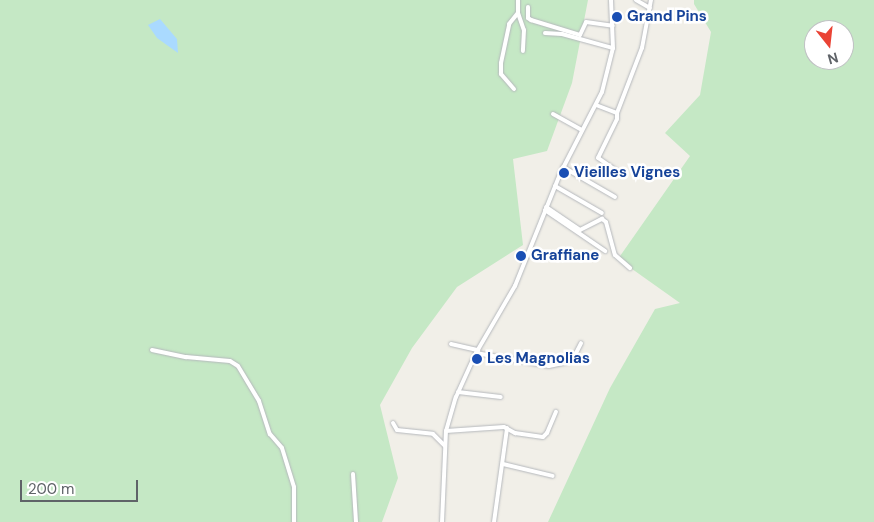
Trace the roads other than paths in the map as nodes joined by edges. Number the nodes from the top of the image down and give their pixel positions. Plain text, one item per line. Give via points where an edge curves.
1 (518, 0) edge
2 (611, 0) edge
3 (636, 0) edge
4 (651, 0) edge
5 (528, 7) dead end
6 (650, 8) junction
7 (518, 13) junction
8 (613, 26) junction
9 (545, 33) dead end
10 (613, 48) junction
11 (523, 51) dead end
12 (514, 89) dead end
13 (596, 105) junction
14 (617, 113) junction
15 (553, 114) dead end
16 (582, 130) junction
17 (563, 167) junction
18 (622, 174) dead end
19 (554, 186) junction
20 (616, 197) dead end
21 (545, 209) junction
22 (602, 213) dead end
23 (605, 250) dead end
24 (630, 268) dead end
25 (581, 343) dead end
26 (451, 344) dead end
27 (152, 350) dead end
28 (477, 351) junction
29 (458, 392) junction
30 (501, 397) dead end
31 (556, 412) dead end
32 (393, 423) dead end
33 (507, 428) junction
34 (446, 431) junction
35 (445, 446) junction
36 (502, 464) junction
37 (353, 474) dead end
38 (553, 476) dead end
39 (294, 522) edge
40 (356, 522) edge
41 (442, 522) edge
42 (494, 522) edge

1 - 7 street
2 - 8 street
3 - 6 street
4 - 6 street
5 - 8 street via 531,20 580,35 586,22
6 - 14 street via 642,48
7 - 11 street via 524,30
7 - 12 street via 509,24 500,63 501,74
8 - 10 street
9 - 10 street via 562,34
10 - 13 street
13 - 14 street
13 - 16 street
14 - 18 street via 598,158
15 - 16 street
16 - 17 street
17 - 19 street
17 - 20 street
19 - 21 street
19 - 22 street
21 - 23 street
21 - 24 street via 580,230 602,219 606,222 615,255
21 - 28 street via 515,286
25 - 28 street via 572,361 549,366
26 - 28 street
27 - 39 street via 236,364 259,401 270,434 282,448 294,487
28 - 29 street
29 - 30 street
29 - 34 street
31 - 33 street via 543,437 515,433
32 - 35 street via 397,430 433,434
33 - 34 street
33 - 36 street
34 - 35 street
35 - 41 street
36 - 38 street
36 - 42 street
37 - 40 street

